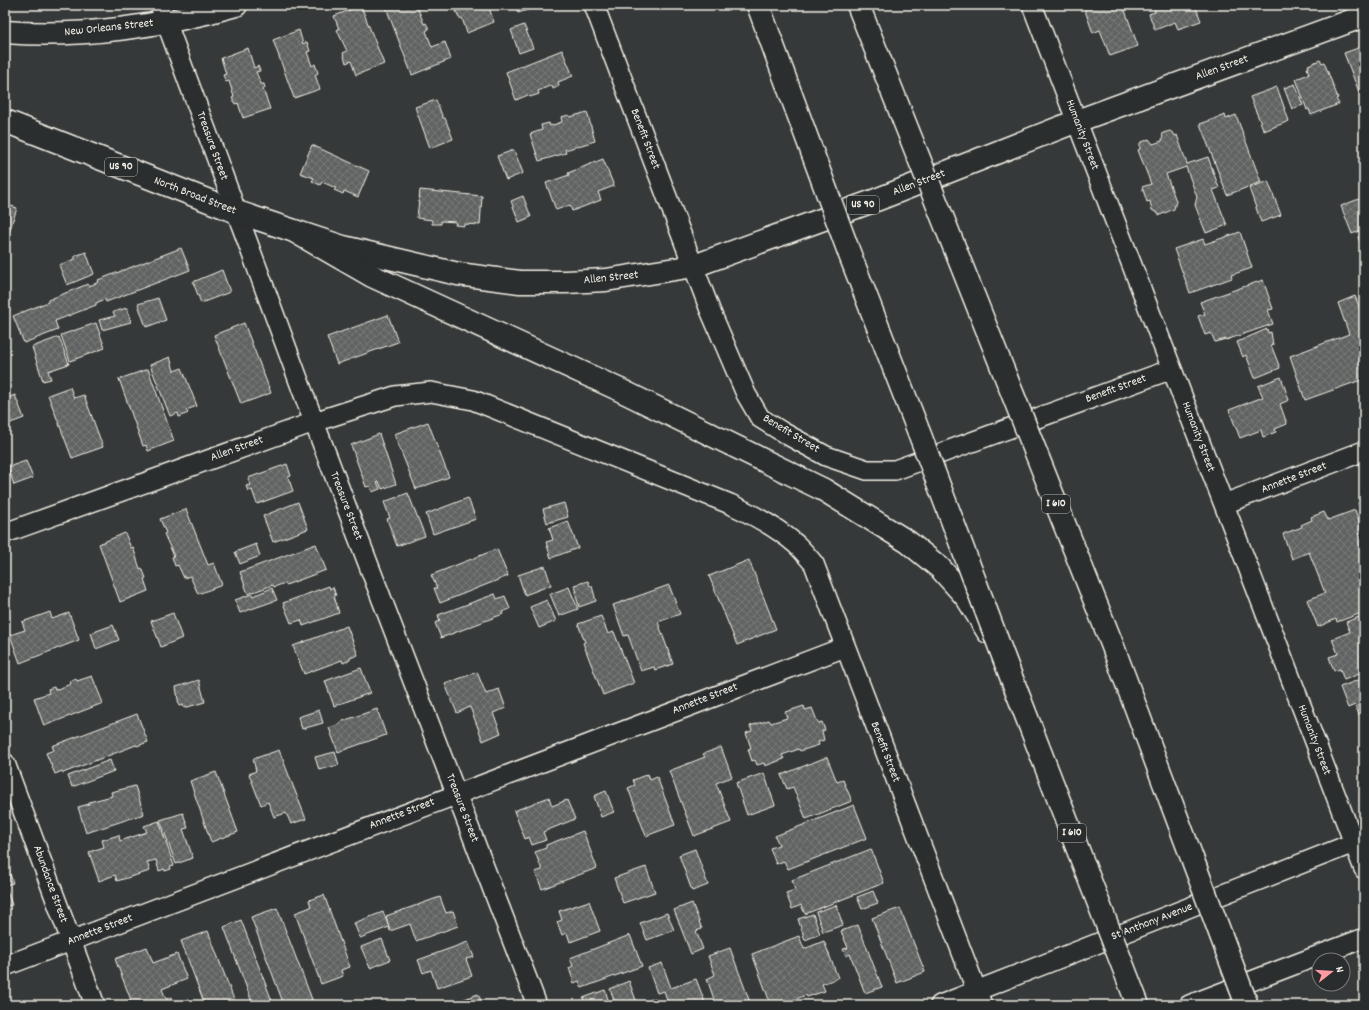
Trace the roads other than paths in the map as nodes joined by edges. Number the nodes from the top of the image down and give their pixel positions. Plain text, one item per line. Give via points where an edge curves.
1 (236, 5) edge
2 (594, 5) edge
3 (758, 5) edge
4 (858, 5) edge
5 (1032, 5) edge
6 (163, 13) edge
7 (1364, 16) edge
8 (5, 32) edge
9 (5, 121) edge
10 (1077, 122) junction
11 (237, 212) junction
12 (294, 231) junction
13 (343, 247) joint
14 (694, 266) junction
15 (1172, 369) junction
16 (473, 400) joint
17 (314, 422) junction
18 (1364, 451) edge
19 (1224, 504) junction
20 (5, 533) edge
21 (845, 647) junction
22 (1006, 661) junction
23 (5, 763) edge
24 (456, 794) junction
25 (1359, 841) edge
26 (1364, 869) edge
27 (1364, 938) edge
28 (70, 941) junction
29 (5, 966) edge
30 (979, 998) edge
31 (95, 1005) edge
32 (537, 1005) edge
33 (940, 1005) edge
34 (1138, 1005) edge
35 (1189, 1005) edge
36 (1247, 1005) edge

1 - 6 main road, New Orleans Street via 209,13
2 - 14 street, Benefit Street
3 - 22 main road, I 610, bridge via 850,255
4 - 36 main road, I 610, bridge via 1112,644
5 - 10 street, Humanity Street
6 - 8 main road, New Orleans Street via 103,31
6 - 11 street, Treasure Street
7 - 10 main road, Allen Street / US 90
9 - 11 main road, North Broad Street / US 90
10 - 14 main road, Allen Street / US 90 via 876,200
10 - 15 street, Humanity Street
11 - 12 main road, North Broad Street / US 90
11 - 17 street, Treasure Street
12 - 13 main road, North Broad Street / US 90
12 - 22 main road, bridge via 372,276 618,389 824,490 908,542 940,568 967,598
13 - 14 main road, Allen Street / US 90 via 458,274 520,282 606,280
14 - 15 street, Benefit Street via 746,394 760,418 826,456 867,470 895,470
15 - 19 street, Humanity Street
16 - 17 street, Allen Street via 431,392 395,396
16 - 21 street, Benefit Street via 763,519 798,546 814,564
17 - 20 street, Allen Street
17 - 24 street, Treasure Street
18 - 19 street, Annette Street
19 - 25 street, Humanity Street
21 - 24 street, Annette Street
21 - 30 street, Benefit Street
22 - 34 main road, I 610, bridge
23 - 28 street, Abundance Street
24 - 28 street, Annette Street
24 - 32 street, Treasure Street
25 - 26 street, Humanity Street
25 - 30 street, St Anthony Avenue
27 - 35 street
28 - 29 street, Annette Street
28 - 31 street, Abundance Street
30 - 33 street, St Anthony Avenue

